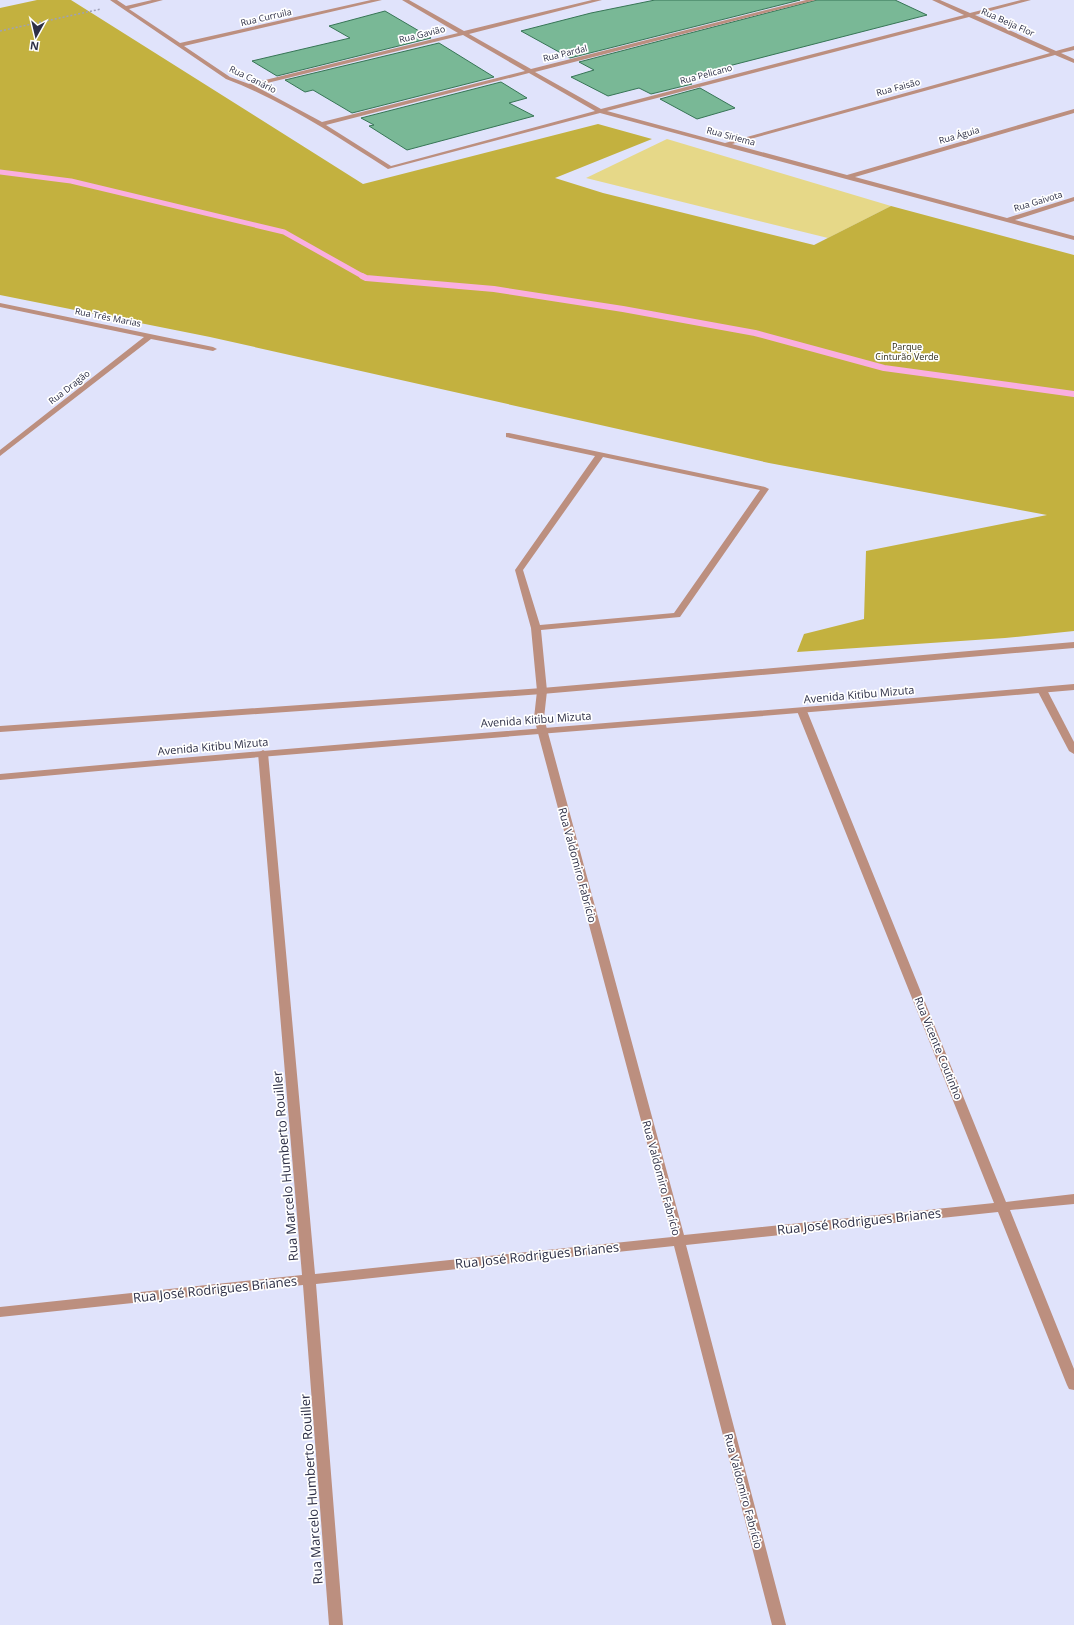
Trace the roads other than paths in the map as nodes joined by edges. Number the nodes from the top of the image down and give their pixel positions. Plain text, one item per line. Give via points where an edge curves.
1 (113, 0) edge
2 (160, 0) edge
3 (379, 0) edge
4 (406, 0) edge
5 (600, 0) edge
6 (813, 0) edge
7 (935, 0) edge
8 (1028, 0) edge
9 (124, 8) junction
10 (970, 15) junction
11 (463, 33) junction
12 (179, 45) junction
13 (1074, 48) edge
14 (1055, 53) junction
15 (1074, 61) edge
16 (530, 70) junction
17 (249, 86) junction
18 (600, 111) junction
19 (1074, 111) edge
20 (321, 124) junction
21 (726, 144) junction
22 (390, 168) joint
23 (848, 177) junction
24 (1074, 199) edge
25 (1008, 220) junction
26 (1074, 238) edge
27 (0, 306) edge
28 (150, 336) junction
29 (213, 349) dead end
30 (509, 435) dead end
31 (0, 454) edge
32 (600, 455) junction
33 (536, 628) junction
34 (1074, 645) edge
35 (1074, 687) edge
36 (1042, 690) junction
37 (542, 691) junction
38 (802, 711) junction
39 (0, 729) edge
40 (542, 732) junction
41 (1074, 751) edge
42 (263, 753) junction
43 (0, 777) edge
44 (1074, 1199) edge
45 (1003, 1206) junction
46 (679, 1240) junction
47 (309, 1279) junction
48 (0, 1312) edge
49 (1074, 1385) edge
50 (336, 1625) edge
51 (779, 1625) edge

1 - 9 street, Rua Canário
2 - 9 street
3 - 12 street, Rua Curruila
4 - 11 street, Rua Siriema
5 - 11 street, Rua Gavião
6 - 16 street, Rua Pardal
7 - 10 street, Rua Beija Flor
8 - 10 street, Rua Pelicano
9 - 12 street, Rua Canário
10 - 14 street, Rua Beija Flor
10 - 18 street, Rua Pelicano
11 - 16 street, Rua Siriema
11 - 17 street, Rua Gavião
12 - 17 street, Rua Canário via 228,78
13 - 14 street, Rua Faisão
14 - 15 street, Rua Beija Flor
14 - 21 street, Rua Faisão
16 - 18 street, Rua Siriema
16 - 20 street, Rua Pardal
17 - 20 street, Rua Canário
18 - 21 street, Rua Siriema
18 - 22 street, Rua Pelicano
19 - 23 street, Rua Águia
20 - 22 street, Rua Canário
21 - 23 street, Rua Siriema
23 - 25 street, Rua Siriema
24 - 25 street, Rua Gaivota
25 - 26 street, Rua Siriema
27 - 28 street, Rua Três Marias
28 - 29 street, Rua Três Marias
28 - 31 street, Rua Dragão
30 - 32 street
32 - 33 street, Rua Valdomiro Fabrício via 519,570
32 - 33 street via 765,489 677,615
33 - 37 street, Rua Valdomiro Fabrício
34 - 37 street
35 - 36 street, Avenida Kitibu Mizuta
36 - 38 street, Avenida Kitibu Mizuta
36 - 41 street
37 - 39 street
37 - 40 street, Rua Valdomiro Fabrício via 539,718
38 - 40 street, Avenida Kitibu Mizuta
38 - 45 street, Rua Vicente Coutinho
40 - 42 street, Avenida Kitibu Mizuta
40 - 46 street, Rua Valdomiro Fabrício
42 - 43 street, Avenida Kitibu Mizuta
42 - 47 street, Rua Marcelo Humberto Rouiller
44 - 45 street, Rua José Rodrigues Brianes
45 - 46 street, Rua José Rodrigues Brianes
45 - 49 street, Rua Vicente Coutinho
46 - 47 street, Rua José Rodrigues Brianes
46 - 51 street, Rua Valdomiro Fabrício
47 - 48 street, Rua José Rodrigues Brianes
47 - 50 street, Rua Marcelo Humberto Rouiller

